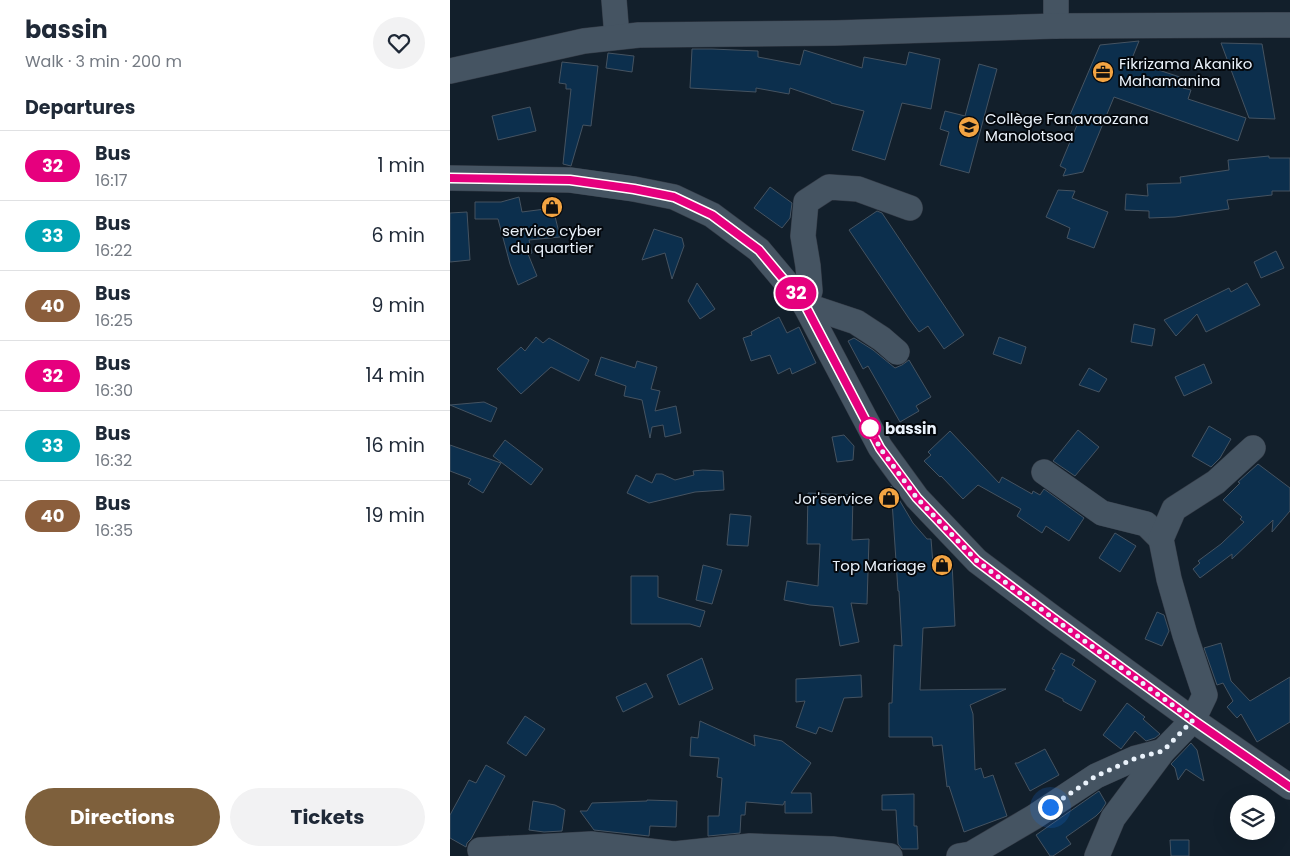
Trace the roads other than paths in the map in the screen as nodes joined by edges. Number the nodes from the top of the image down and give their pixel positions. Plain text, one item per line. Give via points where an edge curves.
1 (614, 0) edge
2 (1056, 0) edge
3 (1290, 25) edge
4 (1056, 26) junction
5 (617, 37) junction
6 (450, 71) edge
7 (450, 178) edge
8 (910, 208) dead end
9 (805, 305) junction
10 (897, 352) dead end
11 (1253, 448) dead end
12 (1044, 472) dead end
13 (1161, 539) junction
14 (1193, 720) junction
15 (1163, 751) junction
16 (1290, 787) edge
17 (480, 850) dead end
18 (890, 856) edge
19 (960, 856) edge
20 (1096, 856) edge

1 - 5 street
2 - 4 street
3 - 4 street
4 - 5 street
5 - 6 street via 584,40
7 - 9 street via 570,180 674,197 712,215 759,250
8 - 9 street via 858,189 829,187 806,202 802,236 810,291
9 - 10 street via 856,322
9 - 14 street via 880,448 917,498 977,561
11 - 13 street via 1216,482 1174,509
12 - 13 street via 1102,513 1146,524
13 - 14 street via 1169,579 1205,695
14 - 15 street
14 - 16 street
15 - 19 street via 1136,758 1096,776 1034,817 971,854
15 - 20 street via 1112,818
17 - 18 street via 591,844 674,854 750,846 832,849

